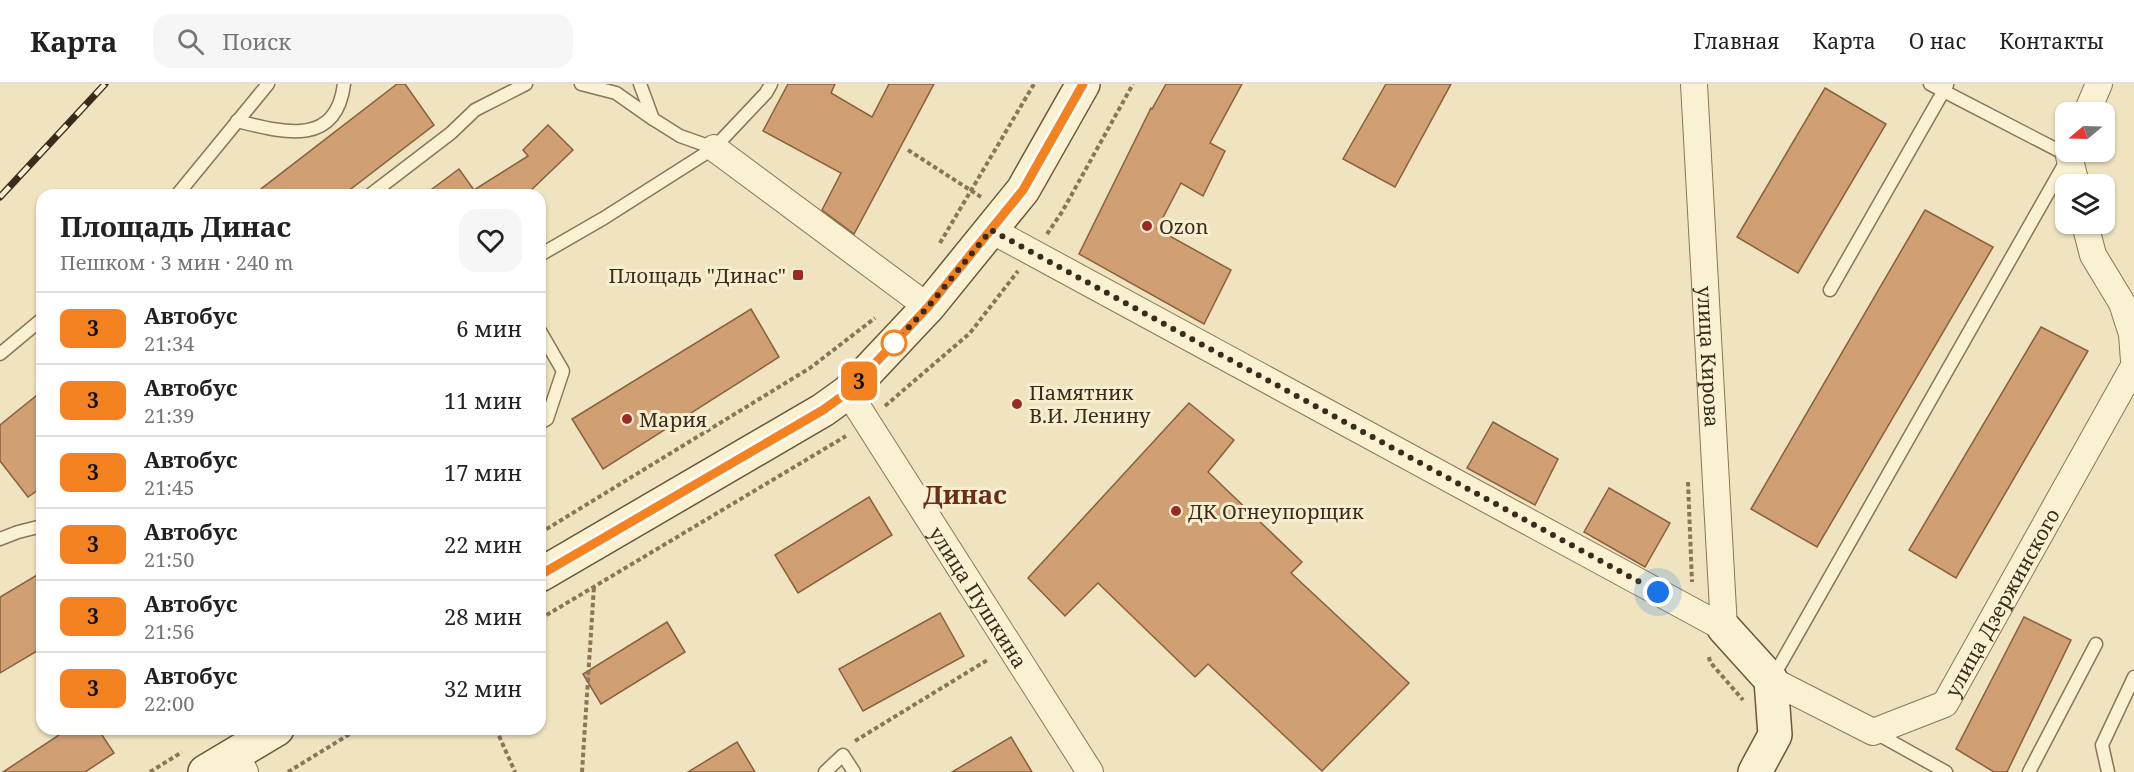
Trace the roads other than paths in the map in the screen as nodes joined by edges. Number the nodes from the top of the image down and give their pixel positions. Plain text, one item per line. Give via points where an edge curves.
1 (268, 84) edge
2 (344, 84) edge
3 (526, 84) edge
4 (581, 84) edge
5 (640, 84) edge
6 (771, 84) edge
7 (1083, 84) edge
8 (1694, 84) edge
9 (1930, 84) edge
10 (2099, 84) edge
11 (1946, 88) edge
12 (2091, 102) edge
13 (653, 119) junction
14 (237, 121) junction
15 (2055, 146) edge
16 (714, 147) junction
17 (2065, 162) edge
18 (182, 189) edge
19 (378, 189) edge
20 (998, 221) junction
21 (2088, 234) edge
22 (546, 252) edge
23 (1830, 290) dead end
24 (918, 299) junction
25 (2128, 304) edge
26 (36, 324) edge
27 (546, 341) edge
28 (0, 354) edge
29 (2134, 364) edge
30 (848, 392) junction
31 (546, 420) edge
32 (36, 528) edge
33 (0, 539) edge
34 (546, 572) edge
35 (1724, 628) junction
36 (2096, 644) dead end
37 (2134, 678) edge
38 (1771, 680) junction
39 (1873, 732) junction
40 (270, 735) edge
41 (240, 763) edge
42 (205, 772) edge
43 (825, 772) edge
44 (854, 772) edge
45 (1090, 772) edge
46 (1755, 772) edge
47 (1946, 772) edge
48 (2029, 772) edge
49 (2108, 772) edge

1 - 14 lane
2 - 14 lane via 334,117 313,130 280,132
3 - 19 lane via 475,110
4 - 13 lane via 616,93
5 - 13 lane
6 - 16 lane
7 - 20 street via 1030,179
8 - 35 street, улица Кирова
9 - 11 lane
10 - 12 street
11 - 15 lane
11 - 23 lane
13 - 16 lane via 680,136
14 - 18 lane
16 - 22 lane
16 - 24 street
17 - 38 lane
20 - 24 street
20 - 35 street
21 - 25 street, улица Дзержинского via 2093,255
24 - 30 street
25 - 29 street, улица Дзержинского
26 - 28 lane
27 - 31 lane via 563,371
29 - 39 street, улица Дзержинского via 1945,704
30 - 34 street
30 - 45 street, улица Пушкина
32 - 33 lane
35 - 38 street
36 - 48 lane
37 - 49 lane via 2102,745
38 - 39 street
38 - 46 street via 1775,735
39 - 47 lane
40 - 41 street
41 - 42 street
43 - 44 lane via 843,755

